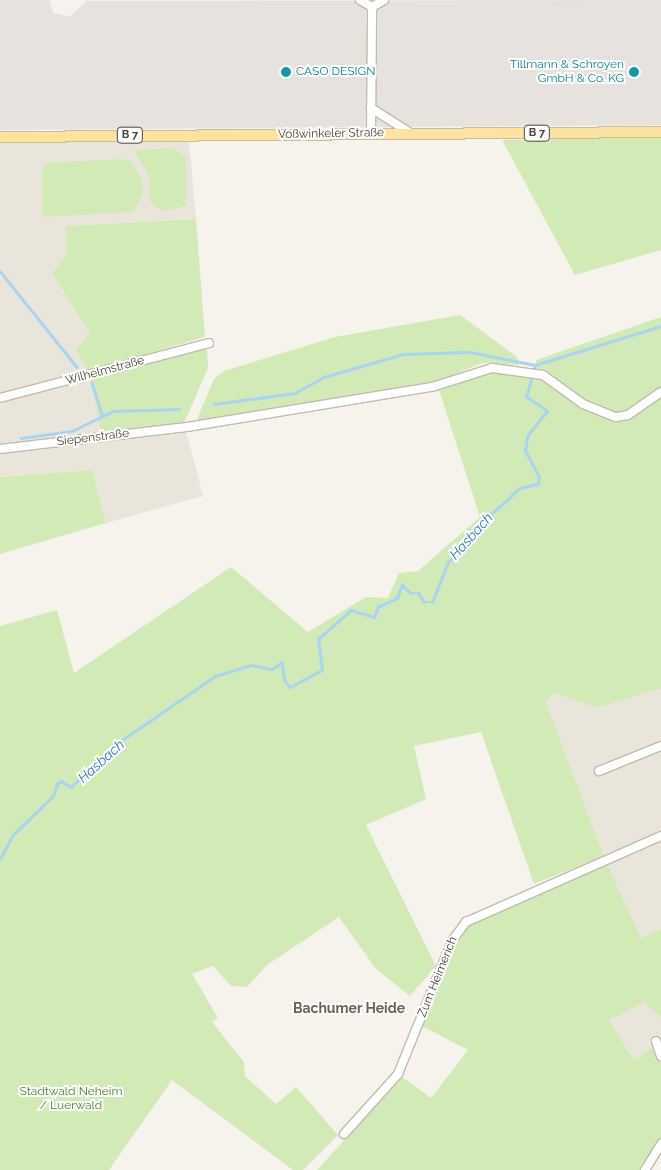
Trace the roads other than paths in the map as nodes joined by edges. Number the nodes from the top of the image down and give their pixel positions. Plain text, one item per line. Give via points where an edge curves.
1 (360, 0) edge
2 (384, 0) edge
3 (372, 7) junction
4 (371, 108) junction
5 (661, 132) edge
6 (371, 134) junction
7 (413, 134) junction
8 (0, 137) edge
9 (209, 343) dead end
10 (661, 392) edge
11 (0, 398) edge
12 (0, 449) edge
13 (661, 746) edge
14 (599, 771) dead end
15 (661, 836) edge
16 (656, 1041) dead end
17 (661, 1056) edge
18 (344, 1134) dead end
19 (661, 1144) edge
20 (645, 1170) edge

1 - 3 street
2 - 3 street
3 - 4 street
4 - 6 street
4 - 7 street via 388,123
5 - 7 main road, Voßwinkeler Straße / B 7
6 - 7 main road, Voßwinkeler Straße / B 7
6 - 8 main road, Voßwinkeler Straße / B 7
9 - 11 street, Wilhelmstraße
10 - 12 street, Siepenstraße via 624,416 593,410 538,373 483,369 432,387 187,427
13 - 14 street
15 - 18 street, Zum Heimerich via 466,922 452,941 398,1074
16 - 17 street
19 - 20 street

